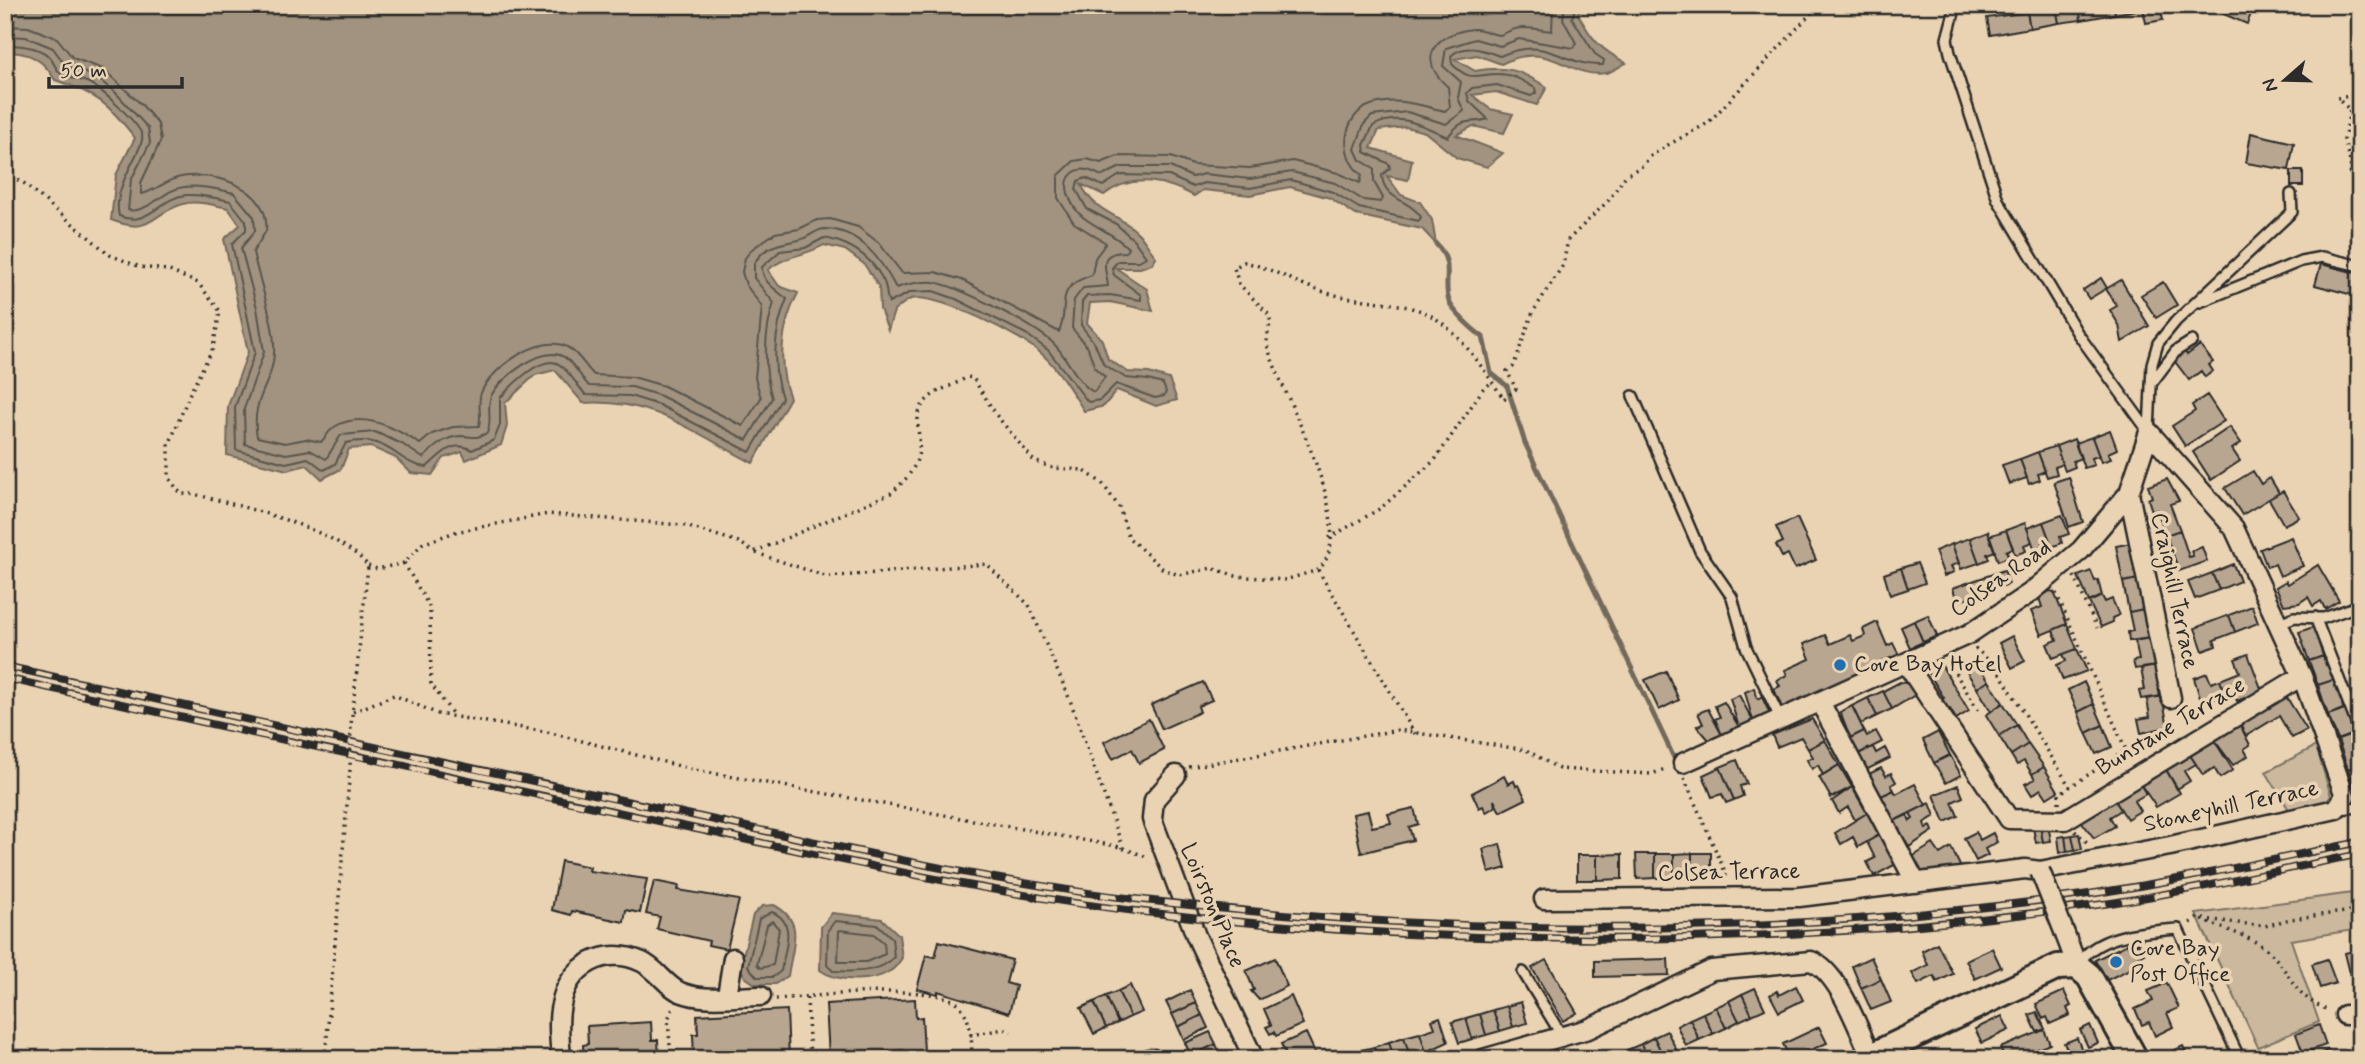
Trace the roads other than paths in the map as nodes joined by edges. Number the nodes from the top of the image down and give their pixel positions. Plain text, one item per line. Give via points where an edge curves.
1 (1956, 5) edge
2 (2291, 194) dead end
3 (2360, 266) edge
4 (2195, 304) junction
5 (2192, 341) dead end
6 (2150, 385) junction
7 (1633, 396) dead end
8 (2149, 432) junction
9 (2129, 494) junction
10 (2360, 605) edge
11 (2315, 617) junction
12 (2280, 623) junction
13 (1906, 663) junction
14 (2302, 676) junction
15 (2174, 687) dead end
16 (1821, 702) junction
17 (1781, 720) junction
18 (2360, 733) edge
19 (1683, 763) road end
20 (1176, 775) road end
21 (2360, 807) edge
22 (2336, 809) junction
23 (2040, 871) junction
24 (1916, 883) junction
25 (1544, 899) dead end
26 (733, 958) dead end
27 (2077, 966) junction
28 (1523, 971) dead end
29 (727, 996) junction
30 (761, 996) road end
31 (1562, 1036) junction
32 (1868, 1057) edge
33 (561, 1059) edge
34 (1254, 1059) edge
35 (1483, 1059) edge
36 (2135, 1059) edge
37 (2240, 1059) edge

1 - 8 lane via 1947,39 1950,53 1998,200 2078,334
2 - 4 lane via 2292,212
3 - 4 lane via 2322,257 2301,261
4 - 6 lane via 2158,343
5 - 6 lane via 2176,351
6 - 8 lane
7 - 17 lane via 1700,551 1732,597 1746,647
8 - 9 street, Colsea Road
8 - 12 street, Stoneyhill Terrace via 2234,528
9 - 13 street, Colsea Road via 2050,578 1969,634
9 - 15 street, Craighill Terrace
10 - 11 lane
11 - 12 lane via 2294,617
11 - 18 lane
12 - 14 street, Stoneyhill Terrace
13 - 14 street, Bunstane Terrace via 2009,819 2062,820
13 - 16 street, Colsea Road
14 - 22 street, Stoneyhill Terrace via 2345,796
16 - 17 street, Colsea Road
16 - 24 street
17 - 19 street, Colsea Road
20 - 34 street, Loirston Place via 1154,800 1152,819 1196,936
21 - 22 lane
22 - 23 street, Stoneyhill Terrace
23 - 24 street
23 - 27 street, bridge
24 - 25 street, Colsea Terrace via 1799,897
26 - 29 street
27 - 32 street via 2058,967
27 - 36 street via 2090,976
27 - 37 lane via 2089,951 2118,937 2178,929
28 - 31 lane
29 - 30 street
29 - 33 street via 705,998 680,992 631,957 617,954 586,964 574,974 560,1006
31 - 32 street via 1588,1029 1712,970 1811,961 1825,966 1834,980
31 - 35 street

